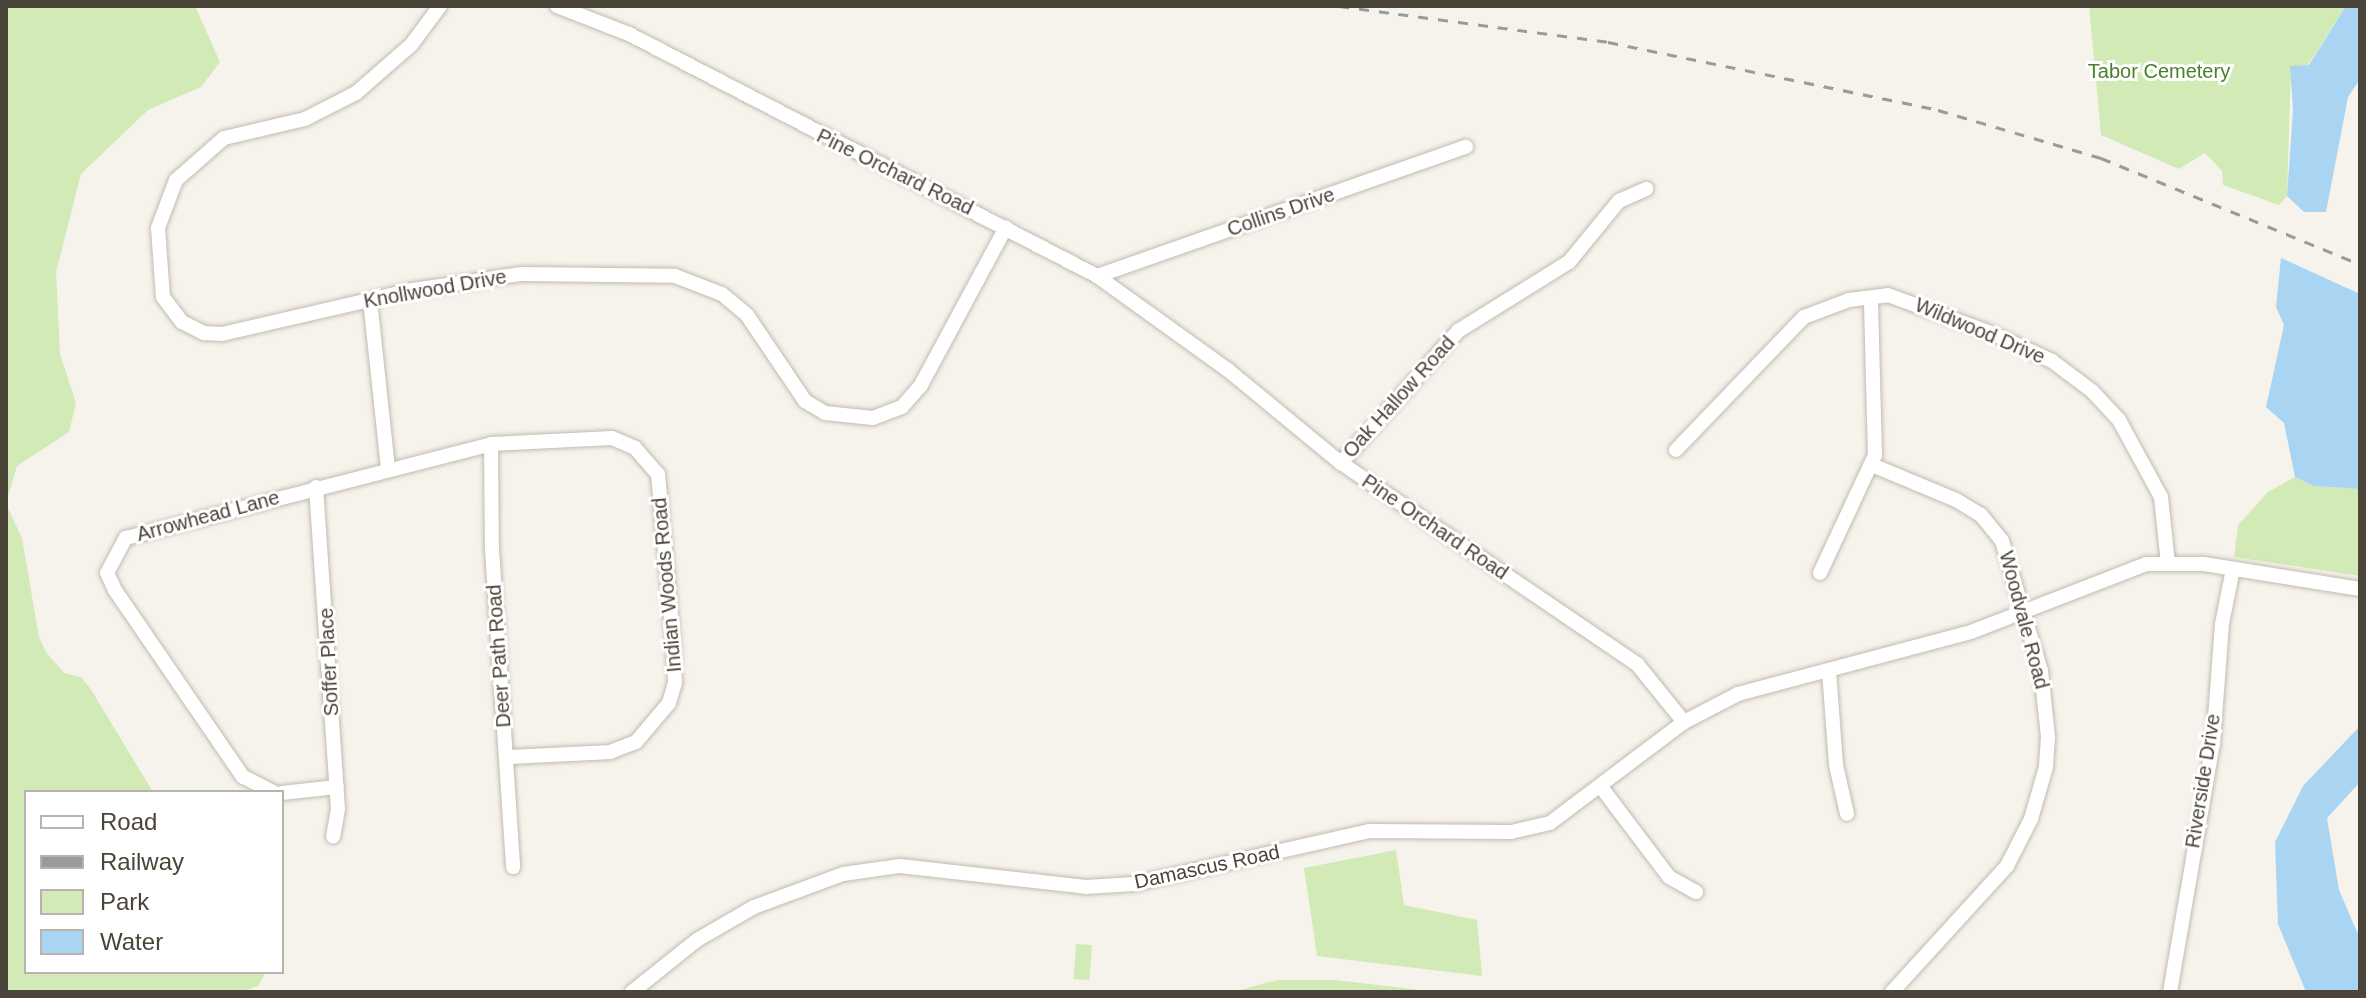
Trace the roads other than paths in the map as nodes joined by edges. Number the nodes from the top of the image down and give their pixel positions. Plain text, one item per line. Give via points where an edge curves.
1 (440, 6) edge
2 (557, 6) edge
3 (1466, 147) dead end
4 (1646, 189) dead end
5 (1006, 227) junction
6 (1097, 276) junction
7 (1871, 298) junction
8 (370, 300) junction
9 (491, 444) junction
10 (1676, 450) dead end
11 (1341, 463) junction
12 (1872, 465) junction
13 (388, 469) junction
14 (316, 487) junction
15 (2168, 564) junction
16 (2233, 569) junction
17 (1820, 573) dead end
18 (2360, 589) edge
19 (2022, 609) junction
20 (1829, 671) junction
21 (1684, 722) junction
22 (506, 757) junction
23 (337, 787) junction
24 (1601, 787) junction
25 (269, 790) edge
26 (284, 793) edge
27 (1847, 814) dead end
28 (333, 837) dead end
29 (513, 867) dead end
30 (1696, 892) dead end
31 (632, 992) edge
32 (1892, 992) edge
33 (2170, 992) edge

1 - 8 street, Knollwood Drive via 411,45 356,93 305,119 224,138 200,155 176,180 158,228 163,297 182,322 204,333 222,334
2 - 5 street, Pine Orchard Road via 629,34 785,119
3 - 6 street, Collins Drive
4 - 11 street, Oak Hallow Road via 1619,201 1569,262 1458,331
5 - 6 street, Pine Orchard Road
5 - 8 street, Knollwood Drive via 921,385 902,407 873,418 825,413 805,401 747,315 722,294 675,276 522,274
6 - 11 street, Pine Orchard Road via 1228,370
7 - 10 street, Wildwood Drive via 1804,317
7 - 12 street
7 - 15 street, Wildwood Drive via 1888,295 1932,308 2052,361 2092,391 2119,420 2161,497
8 - 13 street
9 - 13 street, Indian Woods Road
9 - 22 street, Deer Path Road via 492,549
9 - 22 street, Indian Woods Road via 612,438 649,459 658,474 673,638 675,683 669,703 636,742 581,755
11 - 21 street, Pine Orchard Road via 1637,664
12 - 17 street
12 - 19 street, Woodvale Road via 1981,515 2002,541
13 - 14 street, Arrowhead Lane
14 - 23 street, Soffer Place
14 - 25 street, Arrowhead Lane via 126,538 107,573 243,777
15 - 16 street
15 - 19 street via 2146,564
16 - 18 street
16 - 33 street, Riverside Drive via 2222,624 2213,744
19 - 20 street via 1971,632
19 - 32 street, Woodvale Road via 2041,671 2048,737 2046,767 2031,819 2007,866
20 - 21 street via 1738,694
20 - 27 street via 1836,765
21 - 24 street, Damascus Road
22 - 29 street, Deer Path Road
23 - 26 street
23 - 28 street, Soffer Place
24 - 30 street via 1669,877
24 - 31 street, Damascus Road via 1550,823 1511,832 1370,831 1134,884 1086,887 900,866 843,874 754,907 697,940

